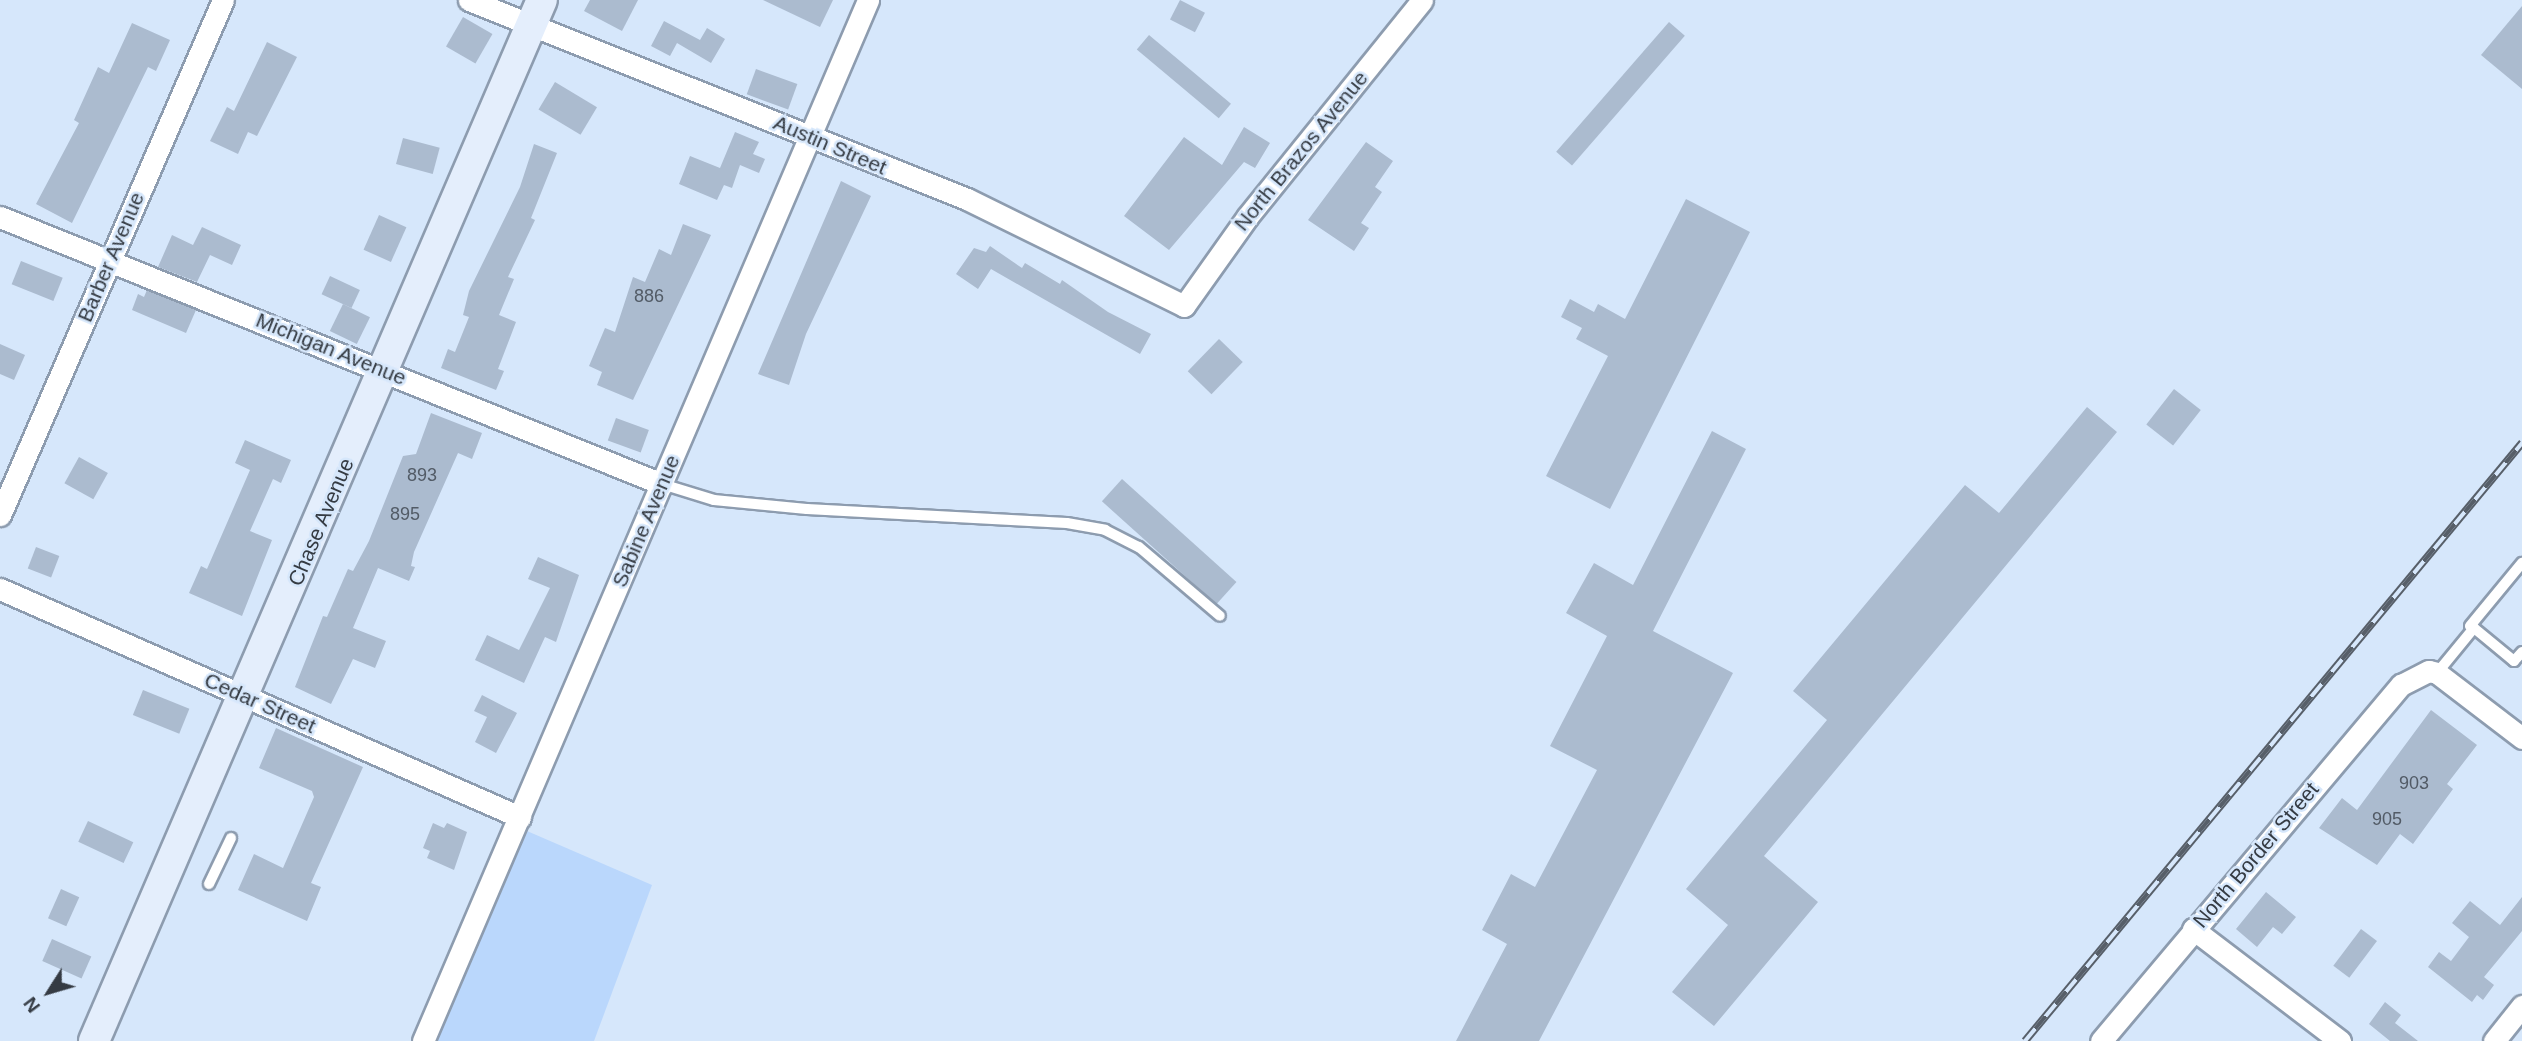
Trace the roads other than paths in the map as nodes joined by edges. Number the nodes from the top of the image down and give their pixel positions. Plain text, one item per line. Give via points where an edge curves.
1 (223, 0) edge
2 (469, 0) edge
3 (868, 0) edge
4 (1422, 0) edge
5 (537, 13) edge
6 (809, 138) junction
7 (0, 217) edge
8 (109, 261) junction
9 (1184, 306) joint
10 (386, 371) junction
11 (662, 484) junction
12 (0, 515) edge
13 (2522, 563) edge
14 (0, 589) edge
15 (1220, 616) dead end
16 (2474, 628) junction
17 (2522, 652) edge
18 (2428, 674) junction
19 (246, 696) junction
20 (2522, 738) edge
21 (520, 817) junction
22 (231, 838) dead end
23 (209, 884) dead end
24 (2193, 929) junction
25 (2522, 1006) edge
26 (94, 1041) edge
27 (423, 1041) edge
28 (2101, 1041) edge
29 (2340, 1041) edge
30 (2494, 1041) edge

1 - 8 street, Barber Avenue
2 - 5 street, Austin Street
3 - 6 street, Sabine Avenue
4 - 9 street, North Brazos Avenue via 1248,216
5 - 6 street, Austin Street
5 - 10 street, Chase Avenue
6 - 9 street, Austin Street via 967,199
6 - 11 street, Sabine Avenue
7 - 8 street, Michigan Avenue
8 - 10 street, Michigan Avenue
8 - 12 street, Barber Avenue
10 - 11 street, Michigan Avenue
10 - 19 street, Chase Avenue
11 - 15 lane via 714,500 1067,523 1105,530 1139,547
11 - 21 street, Sabine Avenue
13 - 16 lane via 2470,626
14 - 19 street, Cedar Street
16 - 17 lane via 2514,662
16 - 18 lane
18 - 20 street
18 - 24 street, North Border Street via 2401,685
19 - 21 street, Cedar Street
19 - 26 street, Chase Avenue
21 - 27 street, Sabine Avenue
22 - 23 lane
24 - 28 street, North Border Street
24 - 29 street
25 - 30 street

